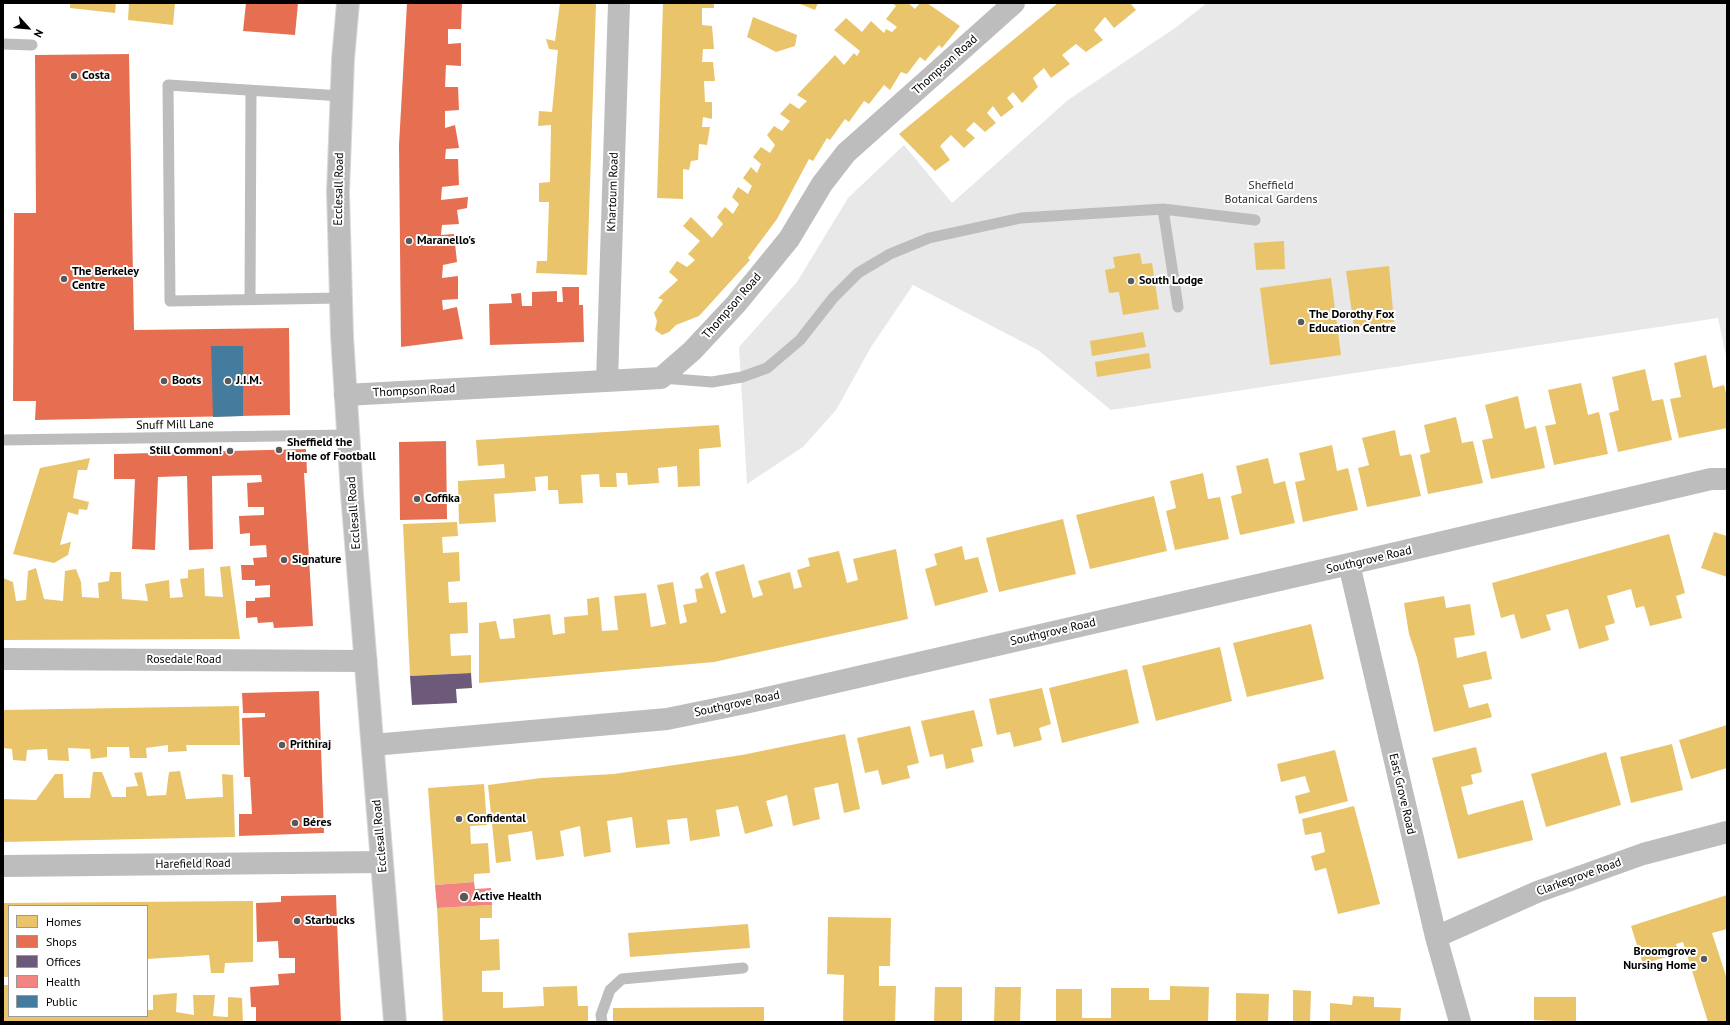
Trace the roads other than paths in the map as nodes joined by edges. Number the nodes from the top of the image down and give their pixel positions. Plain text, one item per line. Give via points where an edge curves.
1 (348, 3) edge
2 (620, 3) edge
3 (1014, 3) edge
4 (3, 44) edge
5 (32, 45) dead end
6 (251, 91) junction
7 (342, 96) junction
8 (1164, 209) junction
9 (1255, 220) dead end
10 (340, 298) junction
11 (250, 299) junction
12 (1178, 307) dead end
13 (661, 378) junction
14 (607, 381) junction
15 (345, 395) junction
16 (348, 435) junction
17 (3, 440) edge
18 (1727, 479) edge
19 (1349, 564) junction
20 (3, 659) edge
21 (366, 661) junction
22 (372, 745) junction
23 (1727, 832) edge
24 (382, 862) junction
25 (3, 866) edge
26 (1436, 937) junction
27 (743, 968) dead end
28 (395, 1022) edge
29 (602, 1022) edge
30 (1460, 1022) edge

1 - 7 street, Ecclesall Road
2 - 14 street, Khartoum Road
3 - 13 street, Thompson Road via 846,153 822,184 789,239 736,304 692,351
4 - 5 lane
6 - 7 lane
6 - 11 lane
6 - 11 lane via 168,85 170,301
7 - 10 street, Ecclesall Road via 338,192
8 - 9 lane
8 - 12 lane
8 - 13 lane via 1021,218 929,238 890,254 858,273 833,298 800,340 767,368 742,378 712,382
10 - 11 lane
10 - 15 street, Ecclesall Road
13 - 14 street, Thompson Road
14 - 15 street, Thompson Road
15 - 16 street, Ecclesall Road
16 - 17 lane, Snuff Mill Lane
16 - 21 street, Ecclesall Road
18 - 19 street, Southgrove Road via 1712,479
19 - 22 street, Southgrove Road via 667,719
19 - 26 street, East Grove Road
20 - 21 street, Rosedale Road
21 - 22 street, Ecclesall Road
22 - 24 street, Ecclesall Road
23 - 26 street, Clarkegrove Road via 1644,854 1537,892
24 - 25 street, Harefield Road
24 - 28 street, Ecclesall Road
26 - 30 street, East Grove Road
27 - 29 lane via 622,979 610,990 601,1016

